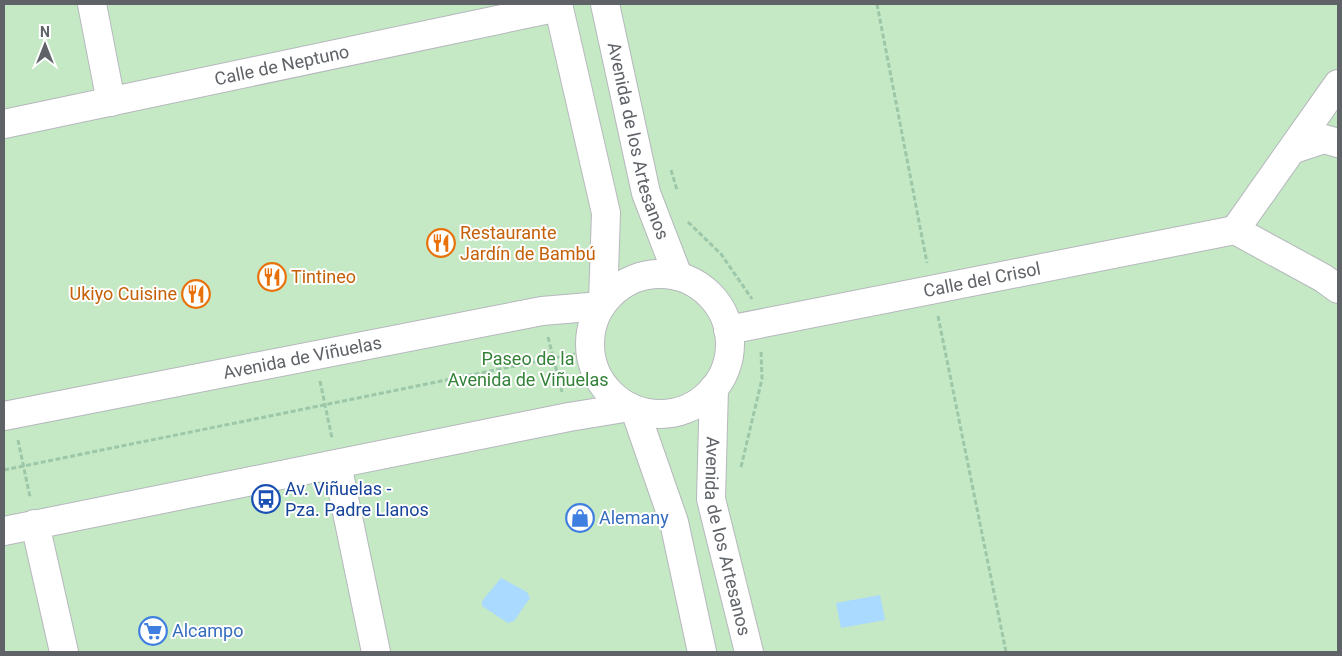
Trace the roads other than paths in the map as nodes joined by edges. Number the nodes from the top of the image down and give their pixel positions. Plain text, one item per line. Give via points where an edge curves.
1 (92, 4) edge
2 (605, 4) edge
3 (559, 5) edge
4 (1338, 84) edge
5 (111, 102) junction
6 (4, 124) edge
7 (1338, 143) edge
8 (1294, 149) junction
9 (1235, 230) junction
10 (678, 276) junction
11 (1333, 280) edge
12 (602, 304) junction
13 (728, 330) junction
14 (714, 388) junction
15 (633, 408) junction
16 (8, 415) edge
17 (338, 464) junction
18 (35, 524) junction
19 (4, 531) edge
20 (64, 652) edge
21 (376, 652) edge
22 (702, 652) edge
23 (749, 652) edge

1 - 5 street
2 - 10 street, Avenida de los Artesanos via 646,193
3 - 5 street, Calle de Neptuno
3 - 12 street via 606,213
4 - 8 street
5 - 6 street, Calle de Neptuno
7 - 8 street via 1324,140
8 - 9 street
9 - 11 street
9 - 13 street, Calle del Crisol
10 - 12 street via 653,274 628,280
10 - 13 street via 711,296 722,311
12 - 15 street via 591,326 589,352 594,370 618,401
12 - 16 street, Avenida de Viñuelas via 542,311
13 - 14 street via 730,350 725,370
14 - 15 street via 702,400 670,413 652,414
14 - 23 street, Avenida de los Artesanos via 711,499
15 - 17 street via 569,417
15 - 22 street via 674,522
17 - 18 street
17 - 21 street
18 - 19 street
18 - 20 street

